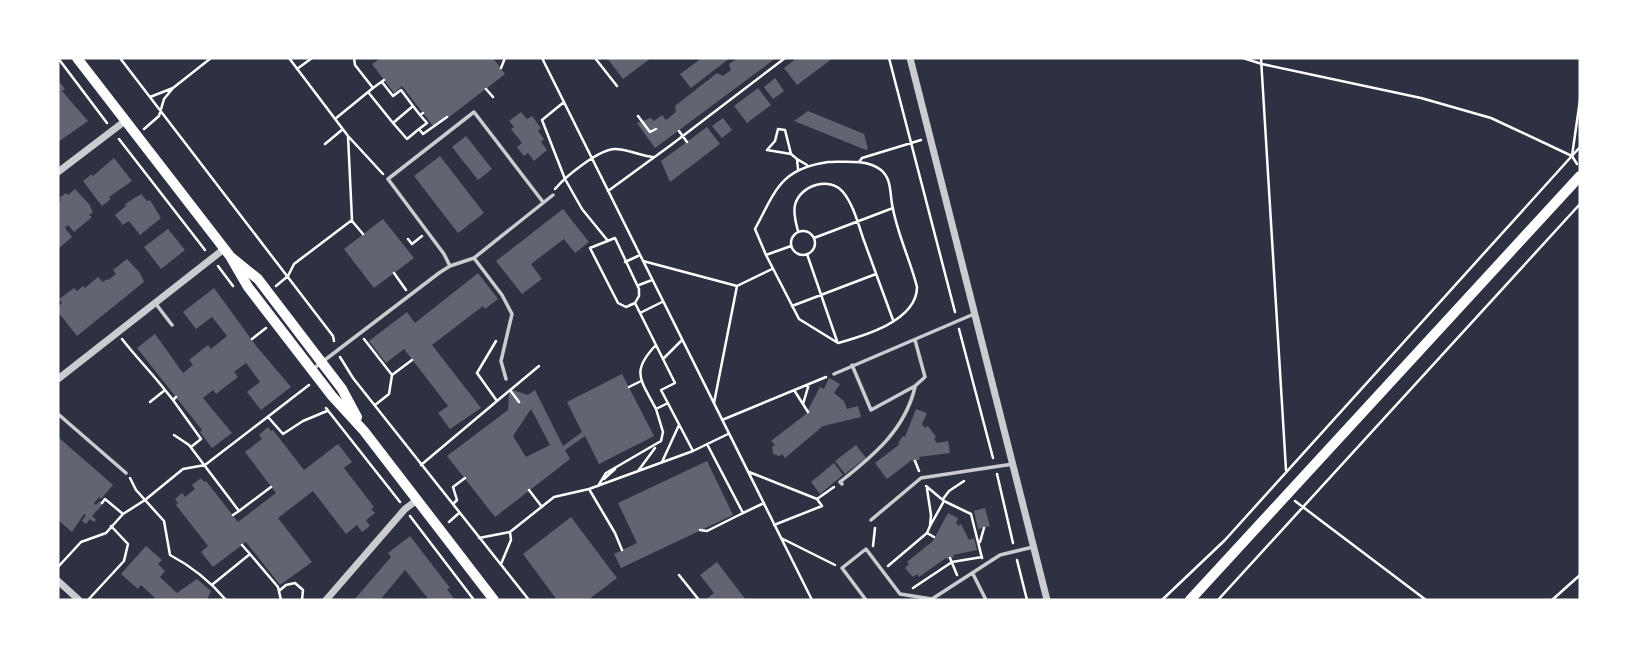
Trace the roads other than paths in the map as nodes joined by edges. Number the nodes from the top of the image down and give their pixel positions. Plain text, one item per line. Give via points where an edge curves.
1 (77, 58) edge
2 (910, 58) edge
3 (125, 121) junction
4 (58, 172) edge
5 (1580, 176) edge
6 (553, 195) road end
7 (543, 202) junction
8 (227, 253) junction
9 (474, 258) junction
10 (450, 266) junction
11 (155, 303) junction
12 (974, 314) junction
13 (172, 325) dead end
14 (915, 340) junction
15 (322, 362) junction
16 (852, 365) junction
17 (312, 370) junction
18 (834, 374) road end
19 (58, 379) edge
20 (506, 379) dead end
21 (915, 386) junction
22 (58, 414) edge
23 (364, 431) junction
24 (1013, 464) junction
25 (126, 473) road end
26 (841, 483) road end
27 (417, 500) junction
28 (871, 520) dead end
29 (1033, 547) junction
30 (972, 573) junction
31 (58, 581) edge
32 (931, 599) edge
33 (79, 600) edge
34 (326, 600) edge
35 (494, 600) edge
36 (866, 600) edge
37 (986, 600) edge
38 (1047, 600) edge
39 (1190, 600) edge

1 - 3 main road
2 - 12 street
3 - 4 street
3 - 8 main road
5 - 39 main road
6 - 7 lane
7 - 9 lane
7 - 10 lane via 474,112 388,180
8 - 11 street via 212,259
8 - 15 main road via 268,292
8 - 17 main road
9 - 10 lane
9 - 20 lane via 512,314 501,362
10 - 15 lane
11 - 13 lane
11 - 19 street
12 - 14 lane
12 - 24 street
14 - 16 lane
14 - 21 lane via 925,377
15 - 17 lane
15 - 23 main road
16 - 18 lane
16 - 21 lane via 871,410
17 - 23 main road
21 - 26 lane via 896,432
22 - 25 lane
23 - 27 main road
24 - 28 lane via 921,478
24 - 29 street
27 - 34 street
27 - 35 main road
29 - 30 lane via 1000,555
29 - 38 street
30 - 32 lane
30 - 37 lane
31 - 33 street
32 - 36 lane via 900,594 866,549 842,568

